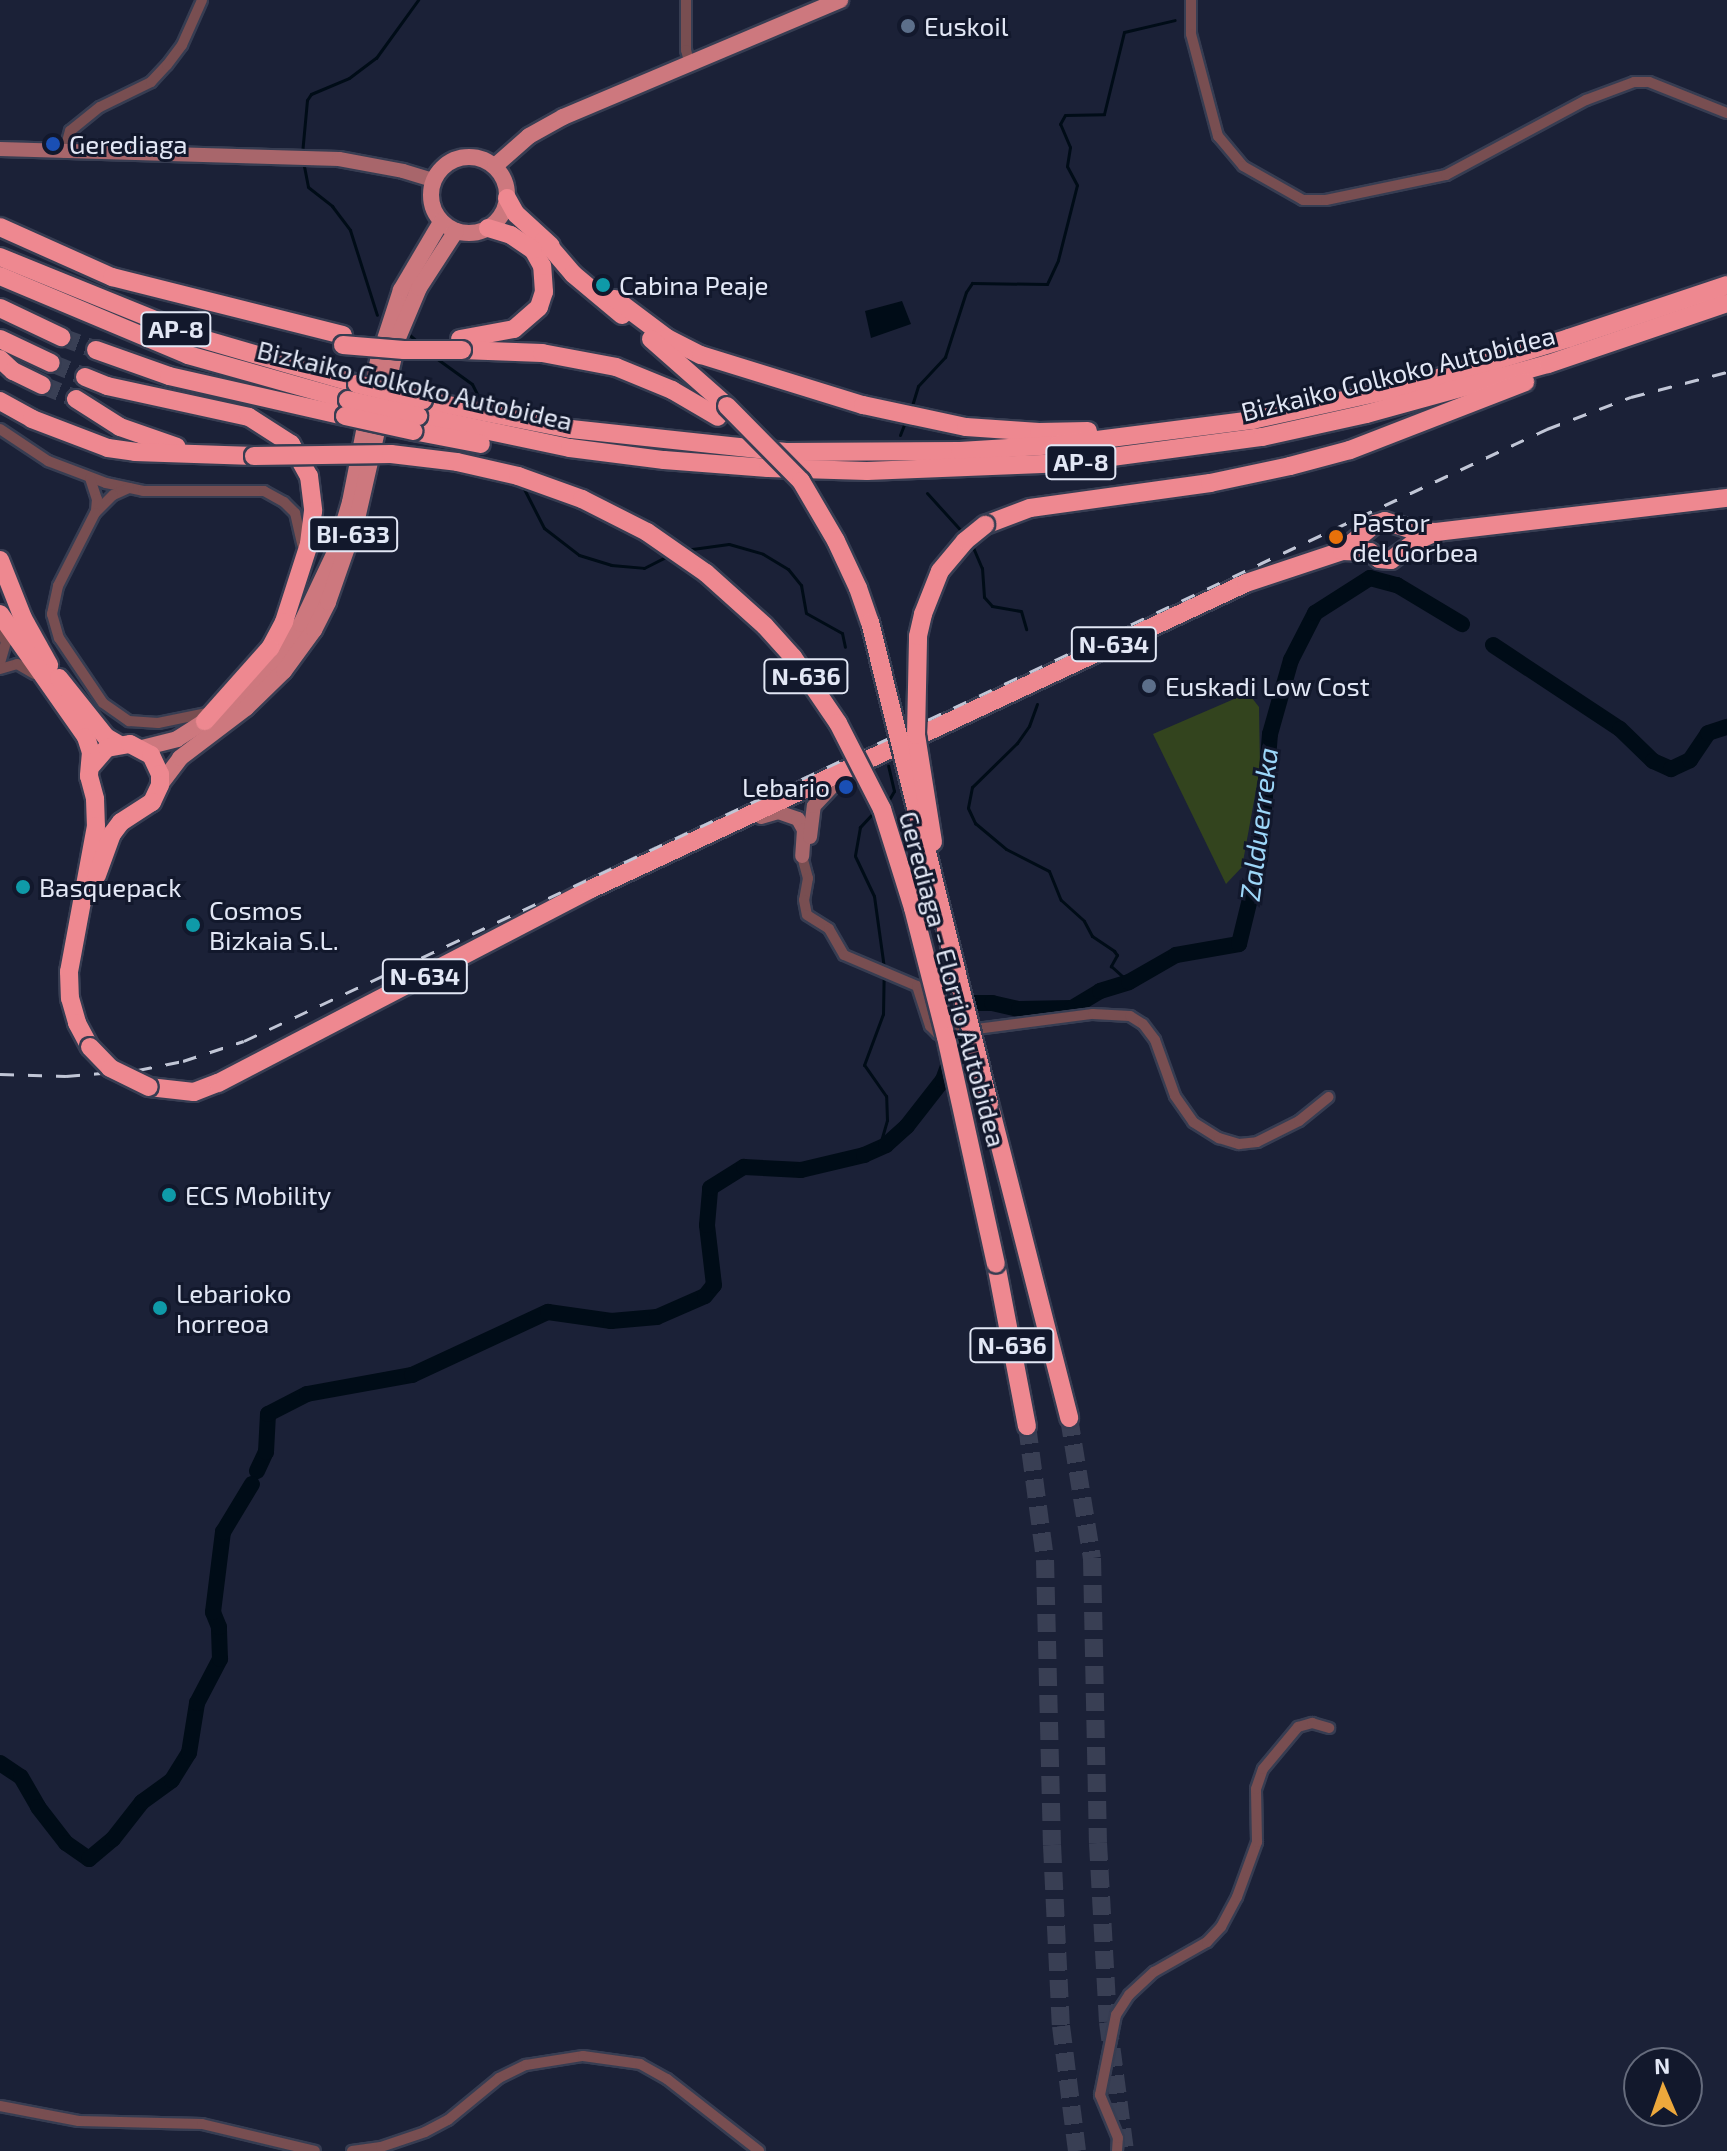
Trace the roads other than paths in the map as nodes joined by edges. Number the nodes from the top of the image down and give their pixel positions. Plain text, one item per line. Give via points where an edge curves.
1 (202, 0) edge
2 (686, 0) edge
3 (840, 0) edge
4 (1191, 0) edge
5 (690, 65) junction
6 (1727, 113) edge
7 (0, 149) edge
8 (64, 153) junction
9 (495, 166) junction
10 (433, 180) junction
11 (507, 198) junction
12 (0, 227) edge
13 (449, 227) junction
14 (488, 228) junction
15 (544, 240) junction
16 (0, 257) edge
17 (0, 276) edge
18 (587, 276) dead end
19 (1727, 285) edge
20 (615, 299) dead end
21 (1727, 303) edge
22 (0, 308) edge
23 (1651, 331) junction
24 (61, 337) tunnel mouth
25 (0, 339) edge
26 (461, 345) junction
27 (96, 350) tunnel mouth
28 (0, 359) edge
29 (51, 363) tunnel mouth
30 (85, 377) tunnel mouth
31 (42, 385) tunnel mouth
32 (76, 399) tunnel mouth
33 (350, 400) junction
34 (0, 401) edge
35 (722, 412) junction
36 (418, 416) junction
37 (0, 429) edge
38 (1171, 431) junction
39 (215, 454) junction
40 (90, 478) junction
41 (129, 488) junction
42 (1727, 498) edge
43 (95, 513) junction
44 (1400, 527) junction
45 (1436, 532) junction
46 (1368, 533) junction
47 (1342, 551) junction
48 (1370, 552) junction
49 (1402, 552) junction
50 (0, 560) edge
51 (0, 576) edge
52 (302, 577) junction
53 (23, 618) junction
54 (0, 631) edge
55 (49, 665) junction
56 (0, 666) edge
57 (63, 704) junction
58 (209, 716) junction
59 (118, 744) junction
60 (142, 748) junction
61 (92, 765) junction
62 (846, 772) junction
63 (160, 785) junction
64 (95, 799) junction
65 (136, 813) junction
66 (697, 839) junction
67 (802, 856) junction
68 (939, 912) junction
69 (77, 928) junction
70 (1329, 1097) dead end
71 (1069, 1418) tunnel mouth
72 (1027, 1426) tunnel mouth
73 (1329, 1728) dead end
74 (0, 2106) edge
75 (315, 2151) edge
76 (352, 2151) edge
77 (759, 2151) edge
78 (1117, 2151) edge

1 - 8 street via 167,65 151,82 100,107 70,131
2 - 5 street
3 - 5 main road
4 - 6 street via 1191,34 1218,136 1243,166 1303,200 1446,175 1586,100 1634,82 1663,87
5 - 9 main road via 563,117 529,136
7 - 8 street
8 - 10 street via 316,158 377,165
9 - 10 main road via 461,157
9 - 11 main road via 507,186
10 - 13 main road via 431,202
11 - 14 main road via 502,216
11 - 15 highway
12 - 26 highway via 112,277 343,340
13 - 14 main road via 467,233
13 - 58 main road, BI-633 via 401,290 378,361 350,502 318,591 274,663 232,704
13 - 63 main road, BI-633 via 398,338 357,519 314,630 284,671 180,758
14 - 26 highway via 533,250 542,266 544,292 539,307 514,329
15 - 18 highway
15 - 35 highway via 601,299 658,344
16 - 33 highway, Bizkaiko Golkoko Autobidea / AP-8
17 - 33 highway, Bizkaiko Golkoko Autobidea / AP-8 via 188,355
19 - 38 highway, Bizkaiko Golkoko Autobidea / AP-8 via 1422,383 1252,420
20 - 38 highway via 658,332 701,355 877,408 981,428
21 - 23 highway, Bizkaiko Golkoko Autobidea / AP-8
22 - 24 highway
23 - 36 highway, Bizkaiko Golkoko Autobidea / AP-8 via 1472,386 1262,437 1067,463 867,471 664,460 570,448
23 - 68 highway, bridge via 1350,450 1210,483 1030,508 985,525 965,541 940,571 918,636 916,735
25 - 29 highway
26 - 35 highway via 616,367
27 - 33 highway via 169,376
28 - 31 highway
30 - 52 highway via 249,417 291,444 309,476 313,511
32 - 39 highway via 136,434
33 - 36 highway, AP-8, bridge
33 - 36 highway, bridge
34 - 39 highway via 108,448
35 - 68 highway, Gerediaga - Elorrio Autobidea, bridge via 801,481 849,566 870,622
36 - 38 highway, Bizkaiko Golkoko Autobidea / AP-8 via 786,452 960,451
37 - 40 street via 48,461
39 - 72 highway, Gerediaga - Elorrio Autobidea / N-636, bridge via 391,454 457,462 529,480 647,532 706,573 793,657 838,723 882,809 906,884 946,1037
40 - 41 street
40 - 43 street
41 - 43 street
41 - 52 street via 264,491 295,513 302,535
42 - 45 highway, N-634
43 - 58 street via 53,600 59,638 103,703 129,721
44 - 45 highway, N-634
44 - 46 highway, N-634 via 1385,521
44 - 49 highway via 1406,539
45 - 49 highway, N-634
46 - 47 highway, N-634
46 - 48 highway
47 - 48 highway, N-634
47 - 62 highway, N-634 via 1246,583
48 - 49 highway, N-634 via 1385,561
50 - 53 highway
51 - 53 highway
52 - 58 highway via 270,648
53 - 55 highway
54 - 56 street via 6,642
55 - 57 highway, N-634 via 0,614
55 - 59 highway, N-634
56 - 57 street via 26,667
57 - 61 highway, N-634 via 86,737
58 - 60 main road, BI-633 via 177,739
59 - 60 highway
59 - 61 highway
60 - 63 highway via 157,763
61 - 64 highway, N-634 via 90,788
62 - 66 highway, N-634
62 - 67 street via 814,806
63 - 65 highway, N-634 via 152,802
64 - 65 highway via 113,813
64 - 69 highway, N-634 via 96,826
65 - 69 highway, N-634 via 112,834
66 - 67 street via 783,812 803,827
66 - 69 highway, N-634, bridge via 194,1092 149,1087 110,1068 90,1047 70,998
67 - 70 street via 808,878 807,915 829,929 844,955 919,989 932,1029 948,1036 1093,1014 1130,1016 1155,1040 1183,1111 1219,1138 1239,1144 1257,1142 1299,1121
68 - 71 highway, Gerediaga - Elorrio Autobidea / N-636, bridge
73 - 78 street via 1312,1723 1298,1727 1263,1769 1256,1789 1257,1842 1221,1927 1207,1942 1154,1972 1116,2015 1100,2095 1118,2138
74 - 75 street via 79,2121 202,2124
76 - 77 street via 425,2132 499,2078 526,2065 583,2056 640,2064

